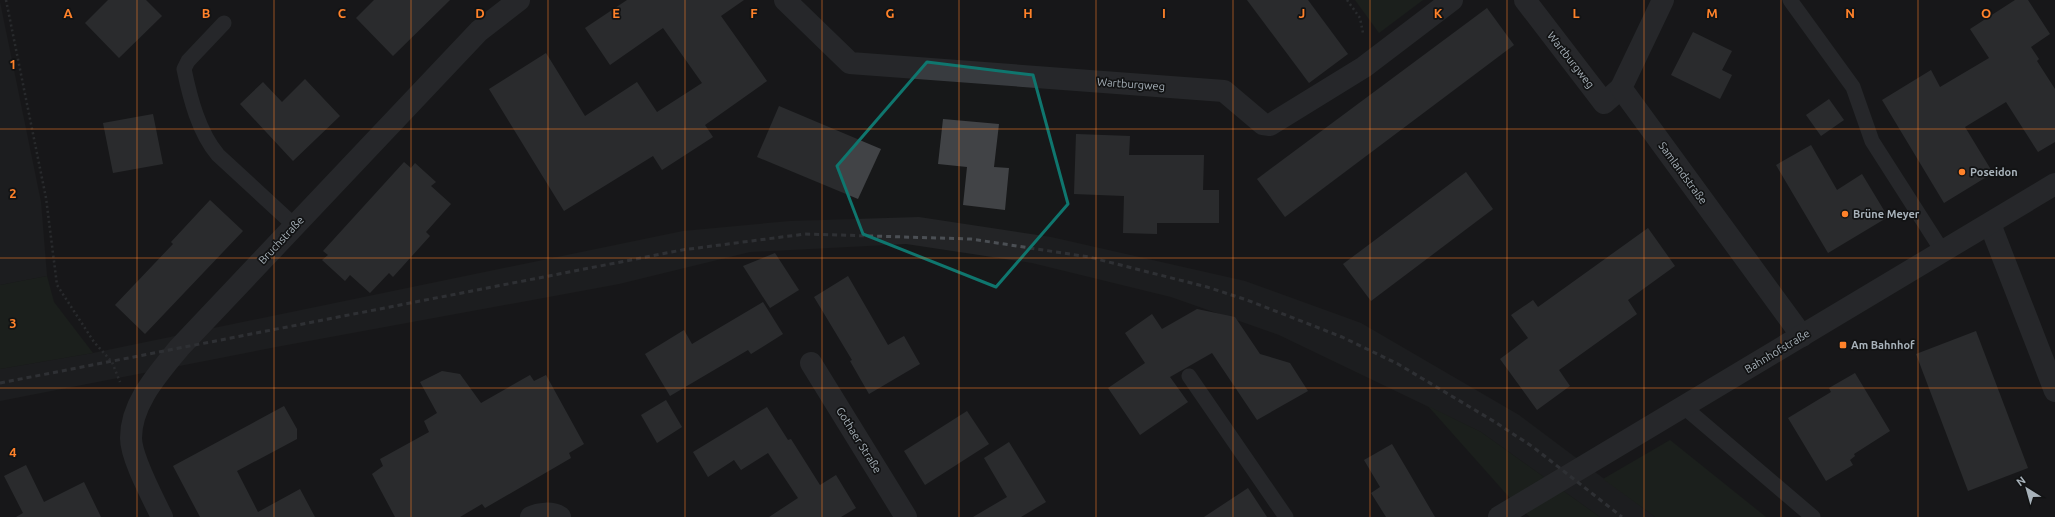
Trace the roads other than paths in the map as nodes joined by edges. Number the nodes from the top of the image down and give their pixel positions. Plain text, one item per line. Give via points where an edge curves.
1 (519, 0) edge
2 (785, 0) edge
3 (1452, 0) edge
4 (1524, 0) edge
5 (1663, 0) edge
6 (1790, 0) edge
7 (224, 23) dead end
8 (1621, 88) junction
9 (2055, 184) edge
10 (1990, 224) junction
11 (295, 226) junction
12 (1943, 252) junction
13 (1802, 336) junction
14 (811, 363) dead end
15 (1189, 376) dead end
16 (2055, 391) edge
17 (1684, 407) junction
18 (162, 517) edge
19 (531, 517) edge
20 (560, 517) edge
21 (906, 517) edge
22 (1286, 517) edge
23 (1499, 517) edge
24 (1813, 517) edge

1 - 11 street, Bruchstraße via 479,31
2 - 3 street, Wartburgweg via 850,63 1224,91 1263,124 1270,124 1364,67
4 - 8 street, Wartburgweg via 1604,103
5 - 8 street
6 - 12 lane via 1853,87 1872,141
7 - 11 lane via 188,61 184,69 202,129 208,143 218,155
8 - 13 street, Samlandstraße
9 - 10 street, Bahnhofstraße
10 - 12 street, Bahnhofstraße
10 - 16 street
11 - 18 street, Bruchstraße via 179,348 156,376 139,403 132,422 131,439 140,468
12 - 13 street, Bahnhofstraße
13 - 17 street, Bahnhofstraße
14 - 21 street, Gothaer Straße
15 - 22 lane
17 - 23 street, Bahnhofstraße
17 - 24 lane
19 - 20 street via 538,514

